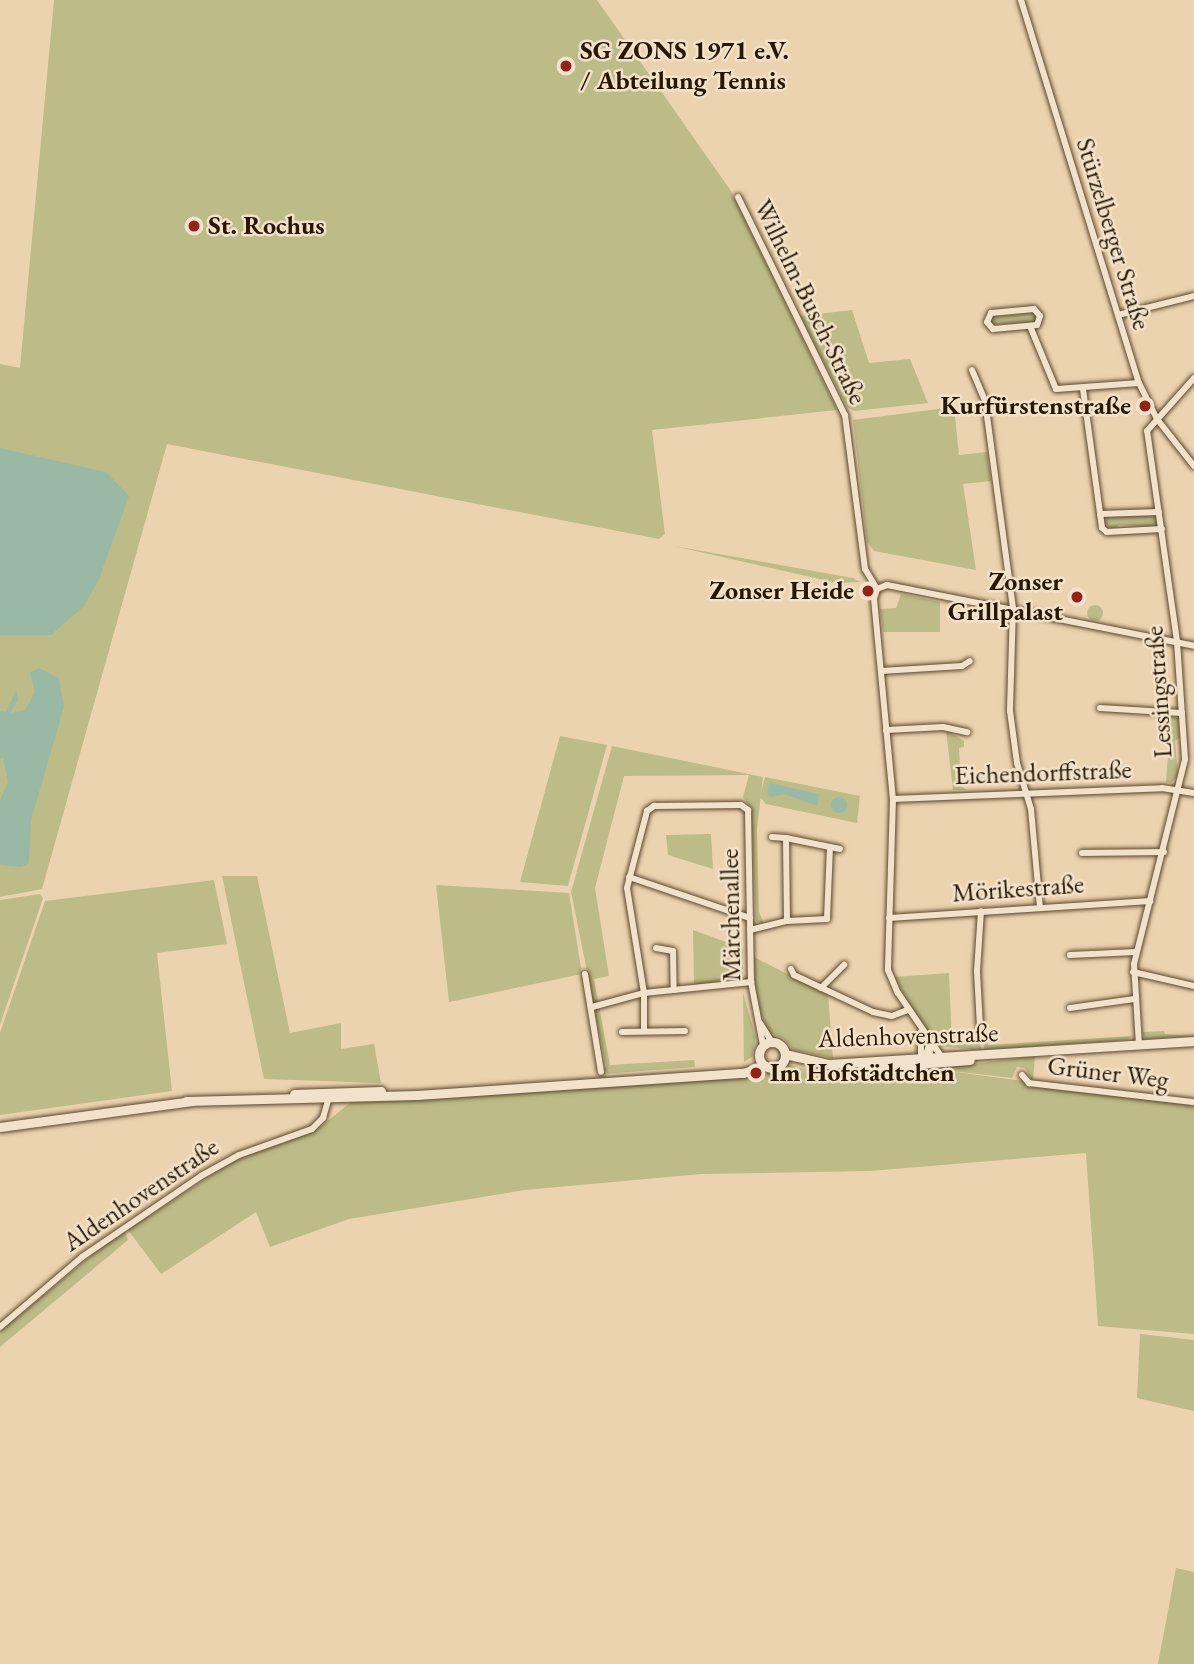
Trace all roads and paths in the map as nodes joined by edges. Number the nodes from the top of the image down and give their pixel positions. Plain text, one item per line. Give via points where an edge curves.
1 (1021, 0) edge
2 (738, 197) dead end
3 (1194, 296) edge
4 (1118, 316) junction
5 (1031, 326) junction
6 (972, 370) dead end
7 (1194, 378) edge
8 (1139, 383) junction
9 (1083, 389) junction
10 (1157, 419) junction
11 (1194, 466) edge
12 (1160, 512) junction
13 (1100, 514) junction
14 (1162, 529) junction
15 (877, 589) junction
16 (1013, 608) junction
17 (1177, 641) junction
18 (1194, 646) edge
19 (970, 661) dead end
20 (881, 671) junction
21 (1100, 708) dead end
22 (1182, 713) junction
23 (886, 730) junction
24 (967, 732) dead end
25 (1180, 789) junction
26 (1194, 793) edge
27 (1027, 794) junction
28 (893, 799) junction
29 (772, 837) dead end
30 (786, 838) junction
31 (830, 847) junction
32 (841, 849) dead end
33 (1164, 852) junction
34 (1082, 853) dead end
35 (629, 877) junction
36 (1150, 901) junction
37 (1040, 907) junction
38 (981, 911) junction
39 (750, 918) junction
40 (889, 918) junction
41 (787, 922) junction
42 (750, 930) junction
43 (656, 948) dead end
44 (1136, 952) junction
45 (1070, 955) dead end
46 (844, 965) dead end
47 (791, 969) dead end
48 (1133, 972) junction
49 (585, 974) dead end
50 (751, 982) junction
51 (1194, 986) edge
52 (821, 988) junction
53 (674, 990) junction
54 (644, 993) junction
55 (1134, 999) junction
56 (592, 1007) junction
57 (1070, 1008) dead end
58 (908, 1010) junction
59 (980, 1027) dead end
60 (921, 1030) junction
61 (645, 1031) junction
62 (685, 1031) dead end
63 (622, 1032) dead end
64 (1194, 1041) edge
65 (768, 1044) junction
66 (930, 1044) junction
67 (1139, 1045) junction
68 (1034, 1052) junction
69 (941, 1056) junction
70 (784, 1058) junction
71 (926, 1060) junction
72 (762, 1061) junction
73 (601, 1072) dead end
74 (1022, 1075) dead end
75 (331, 1096) junction
76 (1194, 1102) edge
77 (0, 1127) edge
78 (0, 1327) edge

1 - 4 street, Stürzelberger Straße
2 - 15 street, Wilhelm-Busch-Straße via 845,415 864,569
3 - 4 street
4 - 8 street, Stürzelberger Straße
5 - 5 street via 1040,322 1034,309 988,317 993,329
5 - 9 street via 1056,389
6 - 16 street via 980,387
7 - 10 street
8 - 9 street
8 - 10 street, Stürzelberger Straße
9 - 13 street
10 - 11 street, Stürzelberger Straße
10 - 12 street, Lessingstraße via 1147,439
12 - 13 street
12 - 14 street, Lessingstraße
13 - 14 street via 1105,531
14 - 17 street, Lessingstraße
15 - 16 street via 887,585
15 - 20 street, Wilhelm-Busch-Straße
16 - 17 street
16 - 27 street via 1010,711 1013,745
17 - 18 street
17 - 22 street, Lessingstraße
19 - 20 street via 962,666
20 - 23 street, Wilhelm-Busch-Straße
21 - 22 street
22 - 25 street, Lessingstraße via 1185,759
23 - 24 street via 943,727
23 - 28 street, Wilhelm-Busch-Straße
25 - 26 street, Eichendorffstraße
25 - 27 street, Eichendorffstraße
25 - 33 street, Lessingstraße
27 - 28 street, Eichendorffstraße
27 - 37 street
28 - 40 street, Wilhelm-Busch-Straße
29 - 30 street
30 - 31 street
30 - 41 street
31 - 32 street
31 - 41 street via 827,919
33 - 34 street
33 - 36 street, Lessingstraße
35 - 39 street
35 - 39 street, Märchenallee via 650,807 746,807
35 - 54 street
36 - 37 street, Mörikestraße
36 - 44 street, Lessingstraße
37 - 38 street, Mörikestraße
38 - 40 street, Mörikestraße
38 - 59 street
39 - 42 street, Märchenallee
40 - 58 street, Wilhelm-Busch-Straße via 888,970
41 - 42 street
42 - 50 street, Märchenallee
43 - 53 street via 673,951
44 - 45 street
44 - 48 street, Lessingstraße
46 - 52 street
47 - 52 street
48 - 51 street
48 - 55 street, Lessingstraße
49 - 56 street
50 - 53 street
50 - 65 street, Märchenallee via 758,1021
52 - 58 street via 879,1014
53 - 54 street
54 - 56 street
54 - 61 street
55 - 57 street
55 - 67 street, Lessingstraße
56 - 73 street
58 - 60 street, Wilhelm-Busch-Straße
60 - 66 street, Wilhelm-Busch-Straße
60 - 71 street
61 - 62 street
61 - 63 street
64 - 67 street, Aldenhovenstraße
65 - 70 street
65 - 72 street
66 - 69 street, Wilhelm-Busch-Straße
66 - 71 street
67 - 68 street, Aldenhovenstraße
68 - 69 street, Aldenhovenstraße
68 - 71 street, Aldenhovenstraße
69 - 71 street, Aldenhovenstraße
70 - 71 street, Aldenhovenstraße via 828,1064
70 - 71 street, Aldenhovenstraße via 824,1069
70 - 72 street via 775,1068
72 - 75 street via 732,1073
74 - 76 street, Grüner Weg via 1029,1083
75 - 77 street via 186,1101
75 - 78 street, Aldenhovenstraße via 323,1118 312,1129 239,1155 201,1176 82,1257

